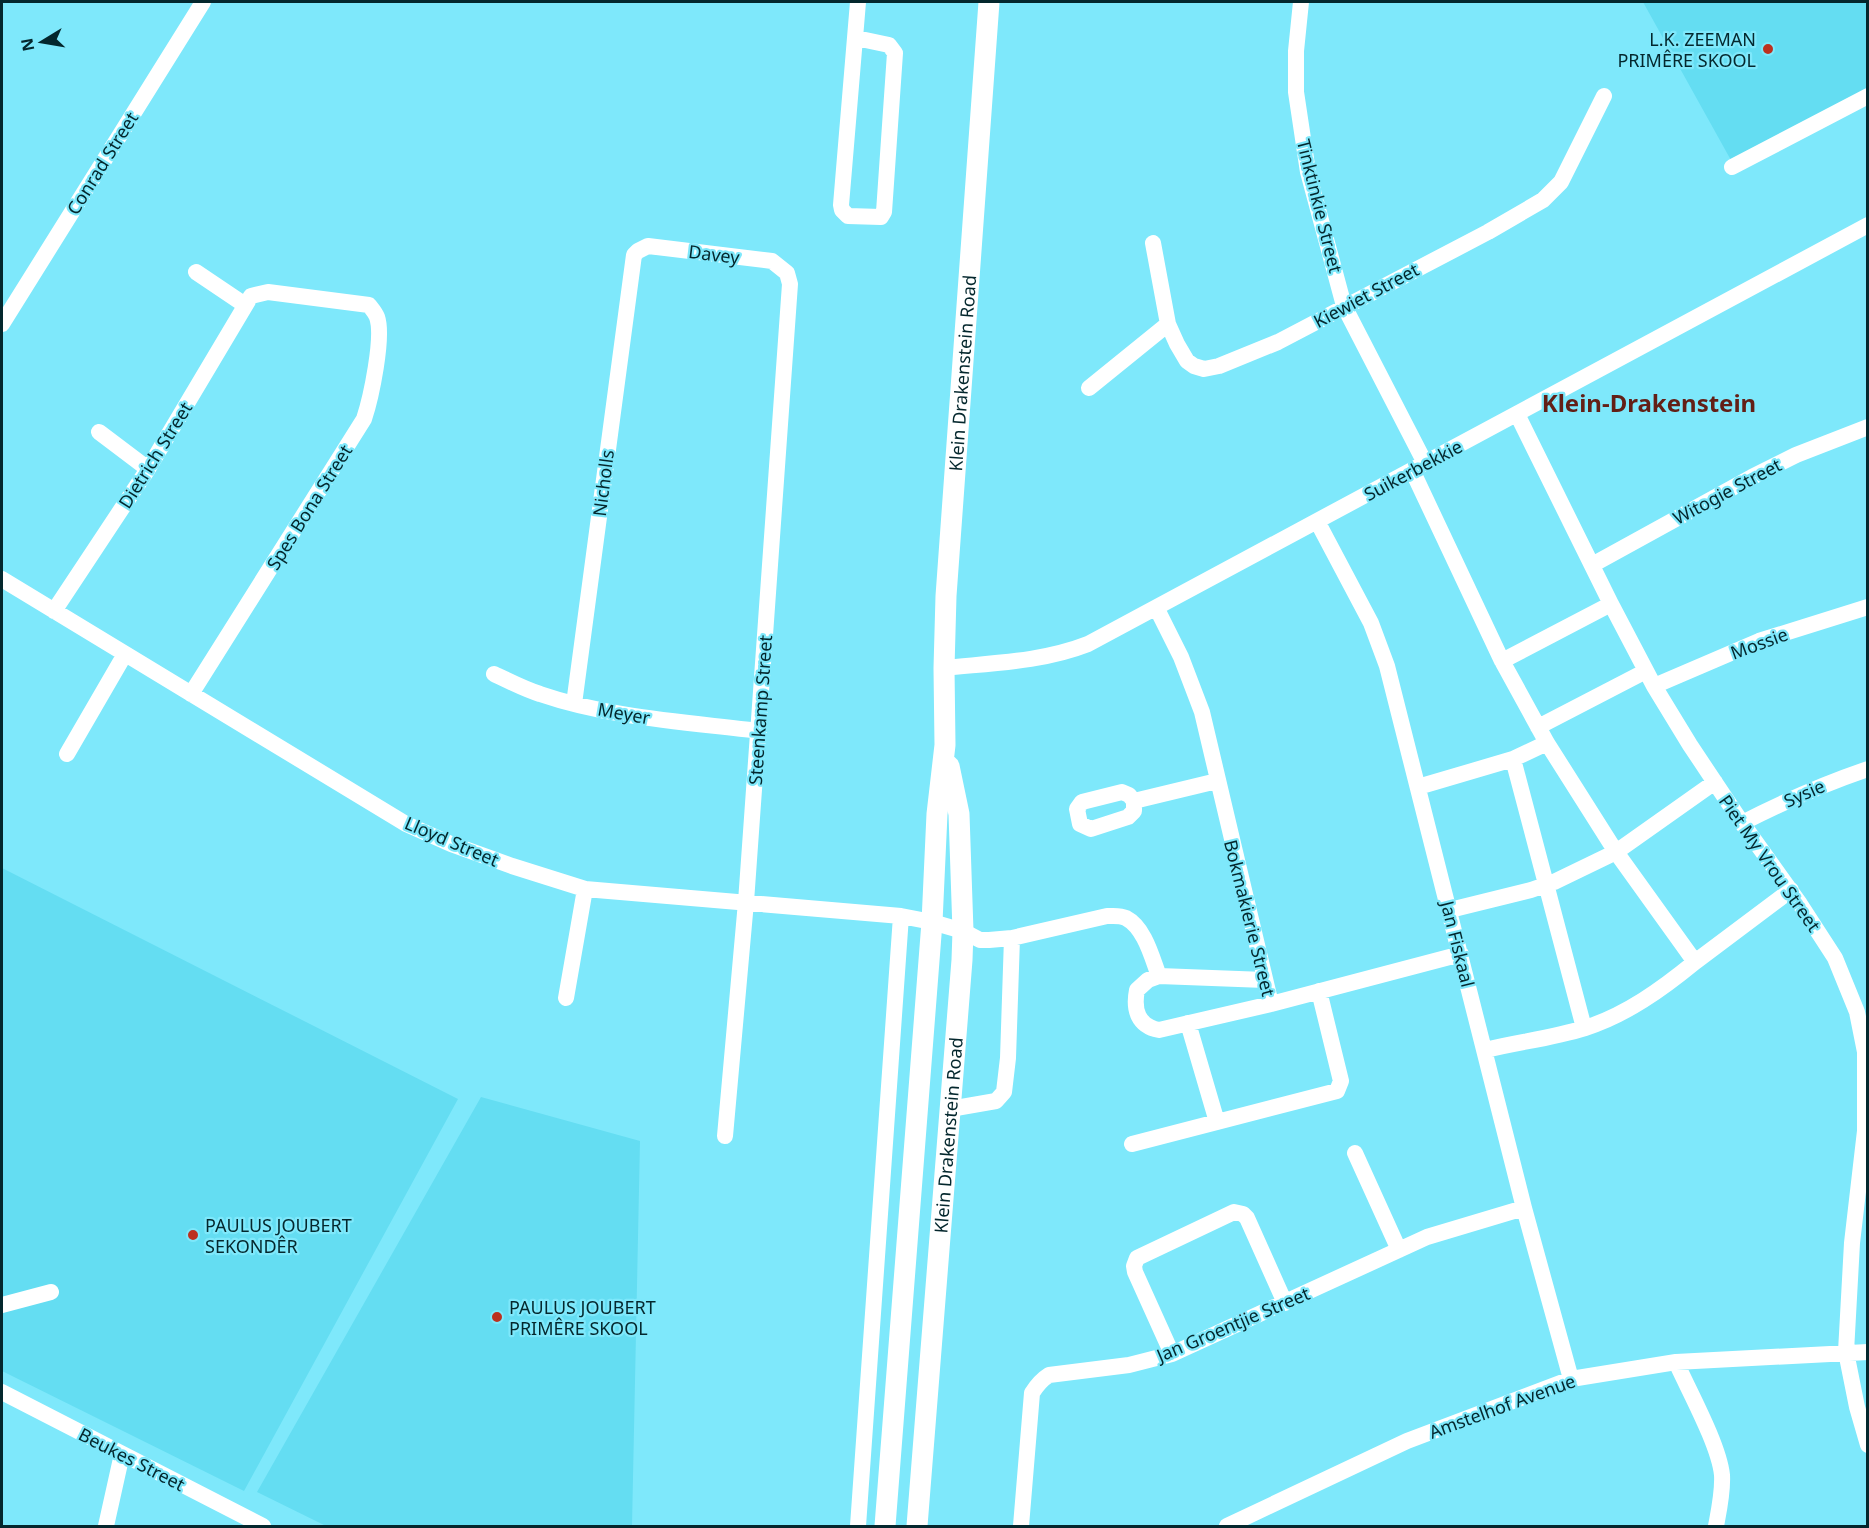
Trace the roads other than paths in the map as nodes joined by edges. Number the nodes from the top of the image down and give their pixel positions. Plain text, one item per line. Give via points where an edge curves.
1 (203, 2) edge
2 (858, 2) edge
3 (989, 2) edge
4 (1301, 2) edge
5 (856, 38) junction
6 (1604, 96) dead end
7 (1868, 96) edge
8 (1731, 167) dead end
9 (1868, 225) edge
10 (1153, 243) dead end
11 (632, 261) joint
12 (196, 272) dead end
13 (790, 284) joint
14 (248, 301) junction
15 (1344, 306) junction
16 (2, 324) edge
17 (1168, 324) junction
18 (1089, 388) dead end
19 (1517, 414) junction
20 (1868, 427) edge
21 (99, 432) dead end
22 (1418, 466) junction
23 (148, 469) junction
24 (1317, 521) junction
25 (1592, 565) junction
26 (2, 579) edge
27 (1611, 604) junction
28 (1868, 607) edge
29 (1157, 609) junction
30 (54, 611) junction
31 (125, 654) junction
32 (1502, 661) junction
33 (944, 668) junction
34 (1646, 671) junction
35 (494, 674) dead end
36 (1654, 686) junction
37 (190, 694) junction
38 (574, 704) junction
39 (1538, 727) junction
40 (759, 731) junction
41 (1547, 743) junction
42 (945, 745) junction
43 (67, 754) dead end
44 (1513, 759) junction
45 (1868, 769) edge
46 (1217, 781) junction
47 (1715, 782) junction
48 (1418, 787) junction
49 (1134, 801) dead end
50 (1742, 823) junction
51 (1616, 852) junction
52 (1545, 885) junction
53 (585, 889) junction
54 (1791, 890) junction
55 (746, 902) junction
56 (1450, 910) junction
57 (902, 916) junction
58 (932, 922) junction
59 (963, 932) junction
60 (1012, 938) junction
61 (1461, 954) junction
62 (1695, 962) junction
63 (1159, 976) junction
64 (1265, 980) junction
65 (1319, 991) junction
66 (566, 998) dead end
67 (1271, 1004) junction
68 (1862, 1009) edge
69 (1188, 1023) junction
70 (1584, 1028) junction
71 (1485, 1050) junction
72 (950, 1110) junction
73 (1217, 1122) junction
74 (725, 1136) dead end
75 (1132, 1144) dead end
76 (1355, 1153) dead end
77 (1524, 1208) junction
78 (1399, 1250) junction
79 (51, 1292) dead end
80 (1286, 1303) junction
81 (2, 1305) edge
82 (1846, 1352) junction
83 (1868, 1352) edge
84 (1172, 1354) junction
85 (1676, 1362) junction
86 (1571, 1379) junction
87 (2, 1392) edge
88 (1868, 1445) edge
89 (122, 1454) junction
90 (106, 1527) edge
91 (263, 1527) edge
92 (858, 1527) edge
93 (885, 1527) edge
94 (917, 1527) edge
95 (1021, 1527) edge
96 (1227, 1527) edge
97 (1716, 1527) edge

1 - 16 street, Conrad Street
2 - 5 street
3 - 33 main road, Klein Drakenstein Road
4 - 15 street, Tinktinkie Street via 1296,51 1300,125 1308,172
5 - 5 street via 889,45 895,53 884,212 880,217 848,216 841,205
6 - 15 street, Kiewiet Street via 1561,182 1544,200
7 - 8 street
9 - 19 street, Suikerbekkie
10 - 17 street, Kiewiet Street
11 - 13 street, Davey via 638,251 648,246 772,261 787,273
11 - 38 street, Nicholls
12 - 14 street
13 - 40 street, Steenkamp Street
14 - 23 street, Dietrich Street
14 - 37 street, Spes Bona Street via 268,292 369,305 379,328 373,388 364,419
15 - 17 street, Kiewiet Street via 1278,342 1204,369 1186,360
15 - 22 street, Tinktinkie Street
17 - 18 street
19 - 22 street, Suikerbekkie
19 - 25 street, Piet My Vrou Street
20 - 25 street, Witogie Street via 1770,468
21 - 23 street
22 - 24 street, Suikerbekkie
22 - 32 street, Tinktinkie Street
23 - 30 street, Dietrich Street
24 - 29 street, Suikerbekkie
24 - 48 street, Jan Fiskaal via 1380,644
25 - 27 street, Piet My Vrou Street
26 - 30 street, Lloyd Street
27 - 32 street
27 - 34 street, Piet My Vrou Street
28 - 36 street, Mossie via 1759,641
29 - 33 street, Suikerbekkie via 1064,654
29 - 46 street, Bokmakierie Street via 1194,688
30 - 31 street, Lloyd Street
31 - 37 street, Lloyd Street
31 - 43 street
32 - 39 street, Tinktinkie Street
33 - 42 main road, Klein Drakenstein Road
34 - 36 street, Piet My Vrou Street
34 - 39 street
35 - 38 street, Meyer via 538,694
36 - 47 street, Piet My Vrou Street
37 - 53 street, Lloyd Street via 406,824 471,852
38 - 40 street, Meyer via 640,717
39 - 41 street, Tinktinkie Street
40 - 55 street, Steenkamp Street
41 - 44 street
41 - 51 street, Tinktinkie Street
42 - 58 main road, Klein Drakenstein Road
42 - 59 main road, Klein Drakenstein Road via 959,814
44 - 48 street
44 - 52 street
45 - 50 street, Sysie via 1831,781
46 - 49 street
46 - 64 street, Bokmakierie Street
47 - 50 street, Piet My Vrou Street
47 - 51 street
48 - 56 street, Jan Fiskaal
50 - 54 street, Piet My Vrou Street
51 - 52 street
51 - 62 street, Tinktinkie Street
52 - 56 street
52 - 70 street
53 - 55 street, Lloyd Street
53 - 66 street
54 - 62 street
54 - 68 street, Piet My Vrou Street
55 - 57 street, Lloyd Street
55 - 74 street, Steenkamp Street
56 - 61 street, Jan Fiskaal
57 - 58 street, Lloyd Street
57 - 92 street
58 - 59 street, Lloyd Street
58 - 93 main road, Klein Drakenstein Road
59 - 60 street, Lloyd Street via 980,940
59 - 72 main road, Klein Drakenstein Road
60 - 63 street, Lloyd Street via 1119,916 1136,927
60 - 72 street via 1004,1092 996,1101
61 - 65 street, Bokmakierie Street
61 - 71 street, Jan Fiskaal
62 - 70 street via 1633,1006
63 - 64 street
63 - 69 street via 1137,990 1136,1010 1141,1020 1149,1028 1159,1030
64 - 67 street, Bokmakierie Street
65 - 67 street, Bokmakierie Street
65 - 73 street via 1341,1081 1337,1091
67 - 69 street
68 - 82 street, Piet My Vrou Street via 1865,1131 1852,1243
69 - 73 street
70 - 71 street
71 - 77 street, Jan Fiskaal
72 - 94 main road, Klein Drakenstein Road
73 - 75 street
76 - 78 street
77 - 78 street, Jan Groentjie Street via 1427,1237
77 - 86 street, Jan Fiskaal
78 - 80 street, Jan Groentjie Street
79 - 81 street
80 - 84 street, Jan Groentjie Street
80 - 84 street via 1247,1218 1234,1212 1134,1262
82 - 83 street, Amstelhof Avenue
82 - 85 street, Amstelhof Avenue
82 - 88 street, Piet My Vrou Street
84 - 95 street, Jan Groentjie Street via 1129,1365 1049,1376 1036,1385 1032,1394
85 - 86 street, Amstelhof Avenue
85 - 97 street via 1720,1465
86 - 96 street, Amstelhof Avenue via 1407,1441
87 - 89 street, Beukes Street
89 - 90 street
89 - 91 street, Beukes Street

